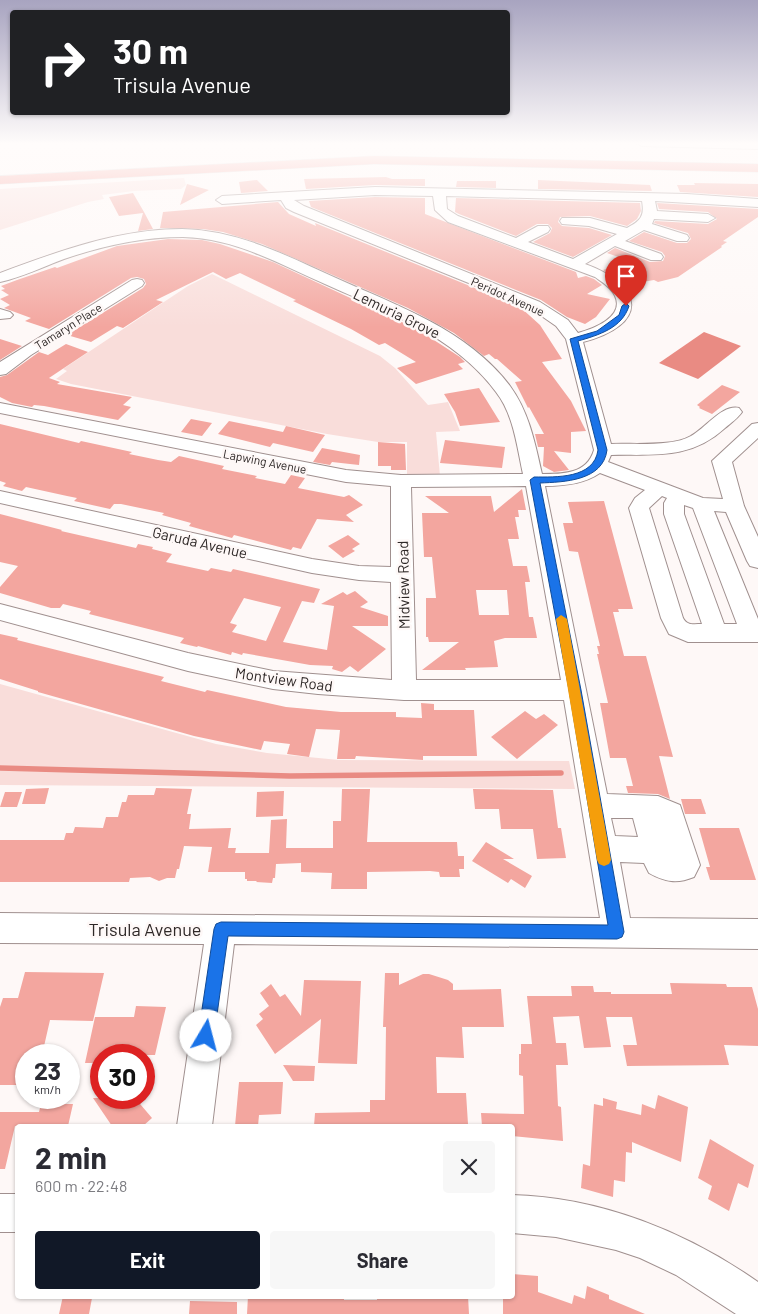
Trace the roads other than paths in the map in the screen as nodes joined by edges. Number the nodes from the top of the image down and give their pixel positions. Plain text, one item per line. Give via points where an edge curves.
1 (291, 204) edge
2 (439, 204) edge
3 (647, 204) edge
4 (708, 218) dead end
5 (646, 220) junction
6 (567, 221) dead end
7 (543, 229) dead end
8 (628, 233) junction
9 (682, 238) dead end
10 (613, 241) junction
11 (517, 243) junction
12 (656, 257) dead end
13 (574, 264) junction
14 (0, 278) edge
15 (137, 283) dead end
16 (574, 339) junction
17 (0, 370) edge
18 (0, 408) edge
19 (733, 412) dead end
20 (758, 428) edge
21 (600, 458) junction
22 (534, 480) junction
23 (401, 481) junction
24 (659, 490) junction
25 (0, 497) edge
26 (680, 497) junction
27 (701, 504) junction
28 (734, 506) junction
29 (758, 561) edge
30 (403, 575) junction
31 (0, 612) edge
32 (716, 633) junction
33 (755, 633) edge
34 (404, 690) junction
35 (575, 690) junction
36 (595, 805) junction
37 (602, 849) junction
38 (758, 920) edge
39 (0, 928) edge
40 (221, 929) junction
41 (617, 932) junction
42 (649, 933) junction
43 (758, 934) edge
44 (194, 1124) edge
45 (0, 1212) edge
46 (15, 1213) edge
47 (515, 1214) edge
48 (758, 1306) edge

1 - 16 street, Peridot Avenue via 535,305 562,322
2 - 11 street via 445,215
3 - 5 street
4 - 5 street
5 - 8 street
5 - 9 street
6 - 8 street via 590,222
7 - 11 street
8 - 10 street
10 - 12 street
10 - 13 street
11 - 13 street
13 - 16 street via 611,281 625,296 626,306 622,316 600,332
14 - 22 street, Lemuria Grove via 76,249 131,236 190,234 250,245 418,320 475,358 503,388 521,420
15 - 17 street, Tamaryn Place
16 - 21 street, Peridot Avenue
18 - 23 street, Lapwing Avenue via 309,470
19 - 21 street via 690,445
20 - 28 street via 722,461
21 - 22 street via 579,476
21 - 24 street
22 - 23 street, Lapwing Avenue
22 - 35 street, Lemuria Grove
23 - 30 street, Midview Road
24 - 26 street
24 - 32 street via 640,508 672,618 681,632
25 - 30 street, Garuda Avenue via 312,566
26 - 27 street
26 - 32 street via 674,504 674,514
27 - 28 street
27 - 33 street
28 - 29 street
30 - 34 street, Midview Road
31 - 34 street, Montview Road via 240,674 318,686
32 - 33 street
34 - 35 street, Montview Road
35 - 36 street, Lemuria Grove
36 - 37 street, Lemuria Grove
36 - 37 street via 644,807 656,850
37 - 41 street, Lemuria Grove
38 - 42 street, Trisula Avenue via 710,923
39 - 40 street, Trisula Avenue
40 - 41 street, Trisula Avenue
40 - 44 street
41 - 42 street, Trisula Avenue
42 - 43 street, Trisula Avenue
45 - 46 street
47 - 48 street via 583,1222 632,1235 681,1256 726,1282

